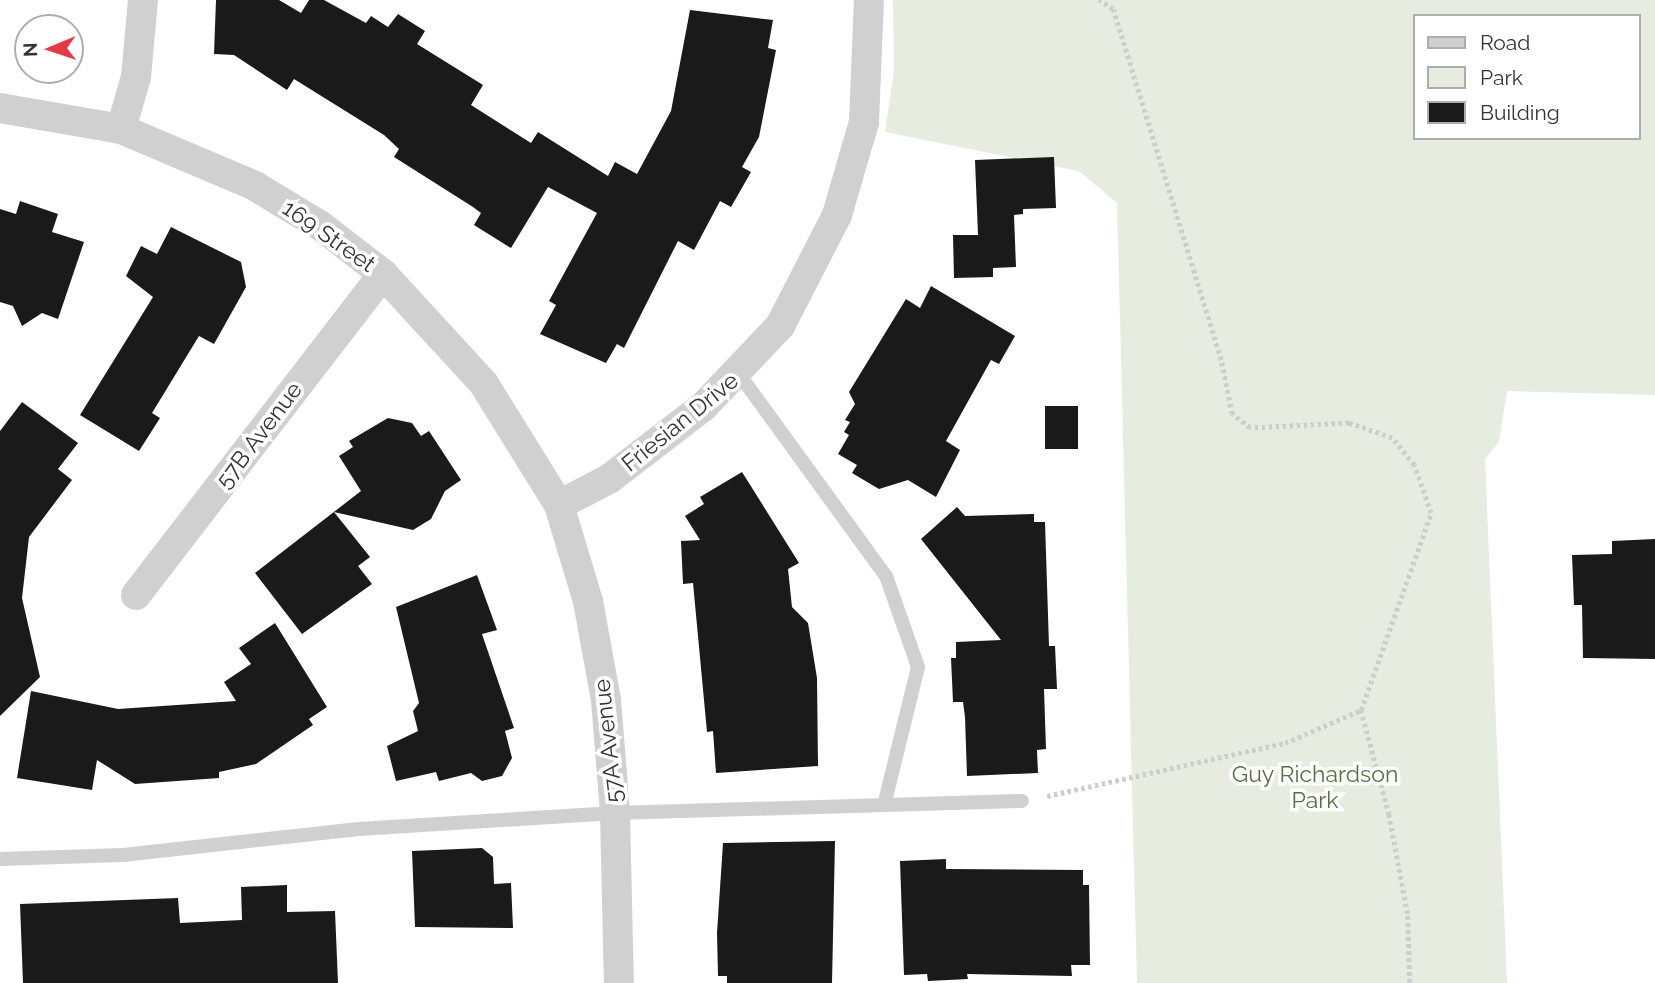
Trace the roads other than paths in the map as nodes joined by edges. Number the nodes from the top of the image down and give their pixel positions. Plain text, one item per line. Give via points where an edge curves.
1 (144, 0) edge
2 (869, 0) edge
3 (0, 108) edge
4 (121, 129) junction
5 (383, 274) junction
6 (739, 374) junction
7 (559, 505) junction
8 (136, 595) dead end
9 (1022, 801) road end
10 (884, 805) junction
11 (615, 813) junction
12 (0, 859) edge
13 (619, 983) edge

1 - 4 street via 136,76
2 - 6 street, Friesian Drive via 864,122 837,215 787,315
3 - 4 street, 169 Street
4 - 5 street, 169 Street via 255,186 321,226
5 - 7 street, 169 Street via 484,384
5 - 8 street, 57B Avenue
6 - 7 street, Friesian Drive via 609,479
6 - 10 lane via 886,576 918,667
7 - 11 street, 57A Avenue via 597,650
9 - 10 lane
10 - 11 lane
11 - 12 lane via 359,829 123,855
11 - 13 street, 57A Avenue

